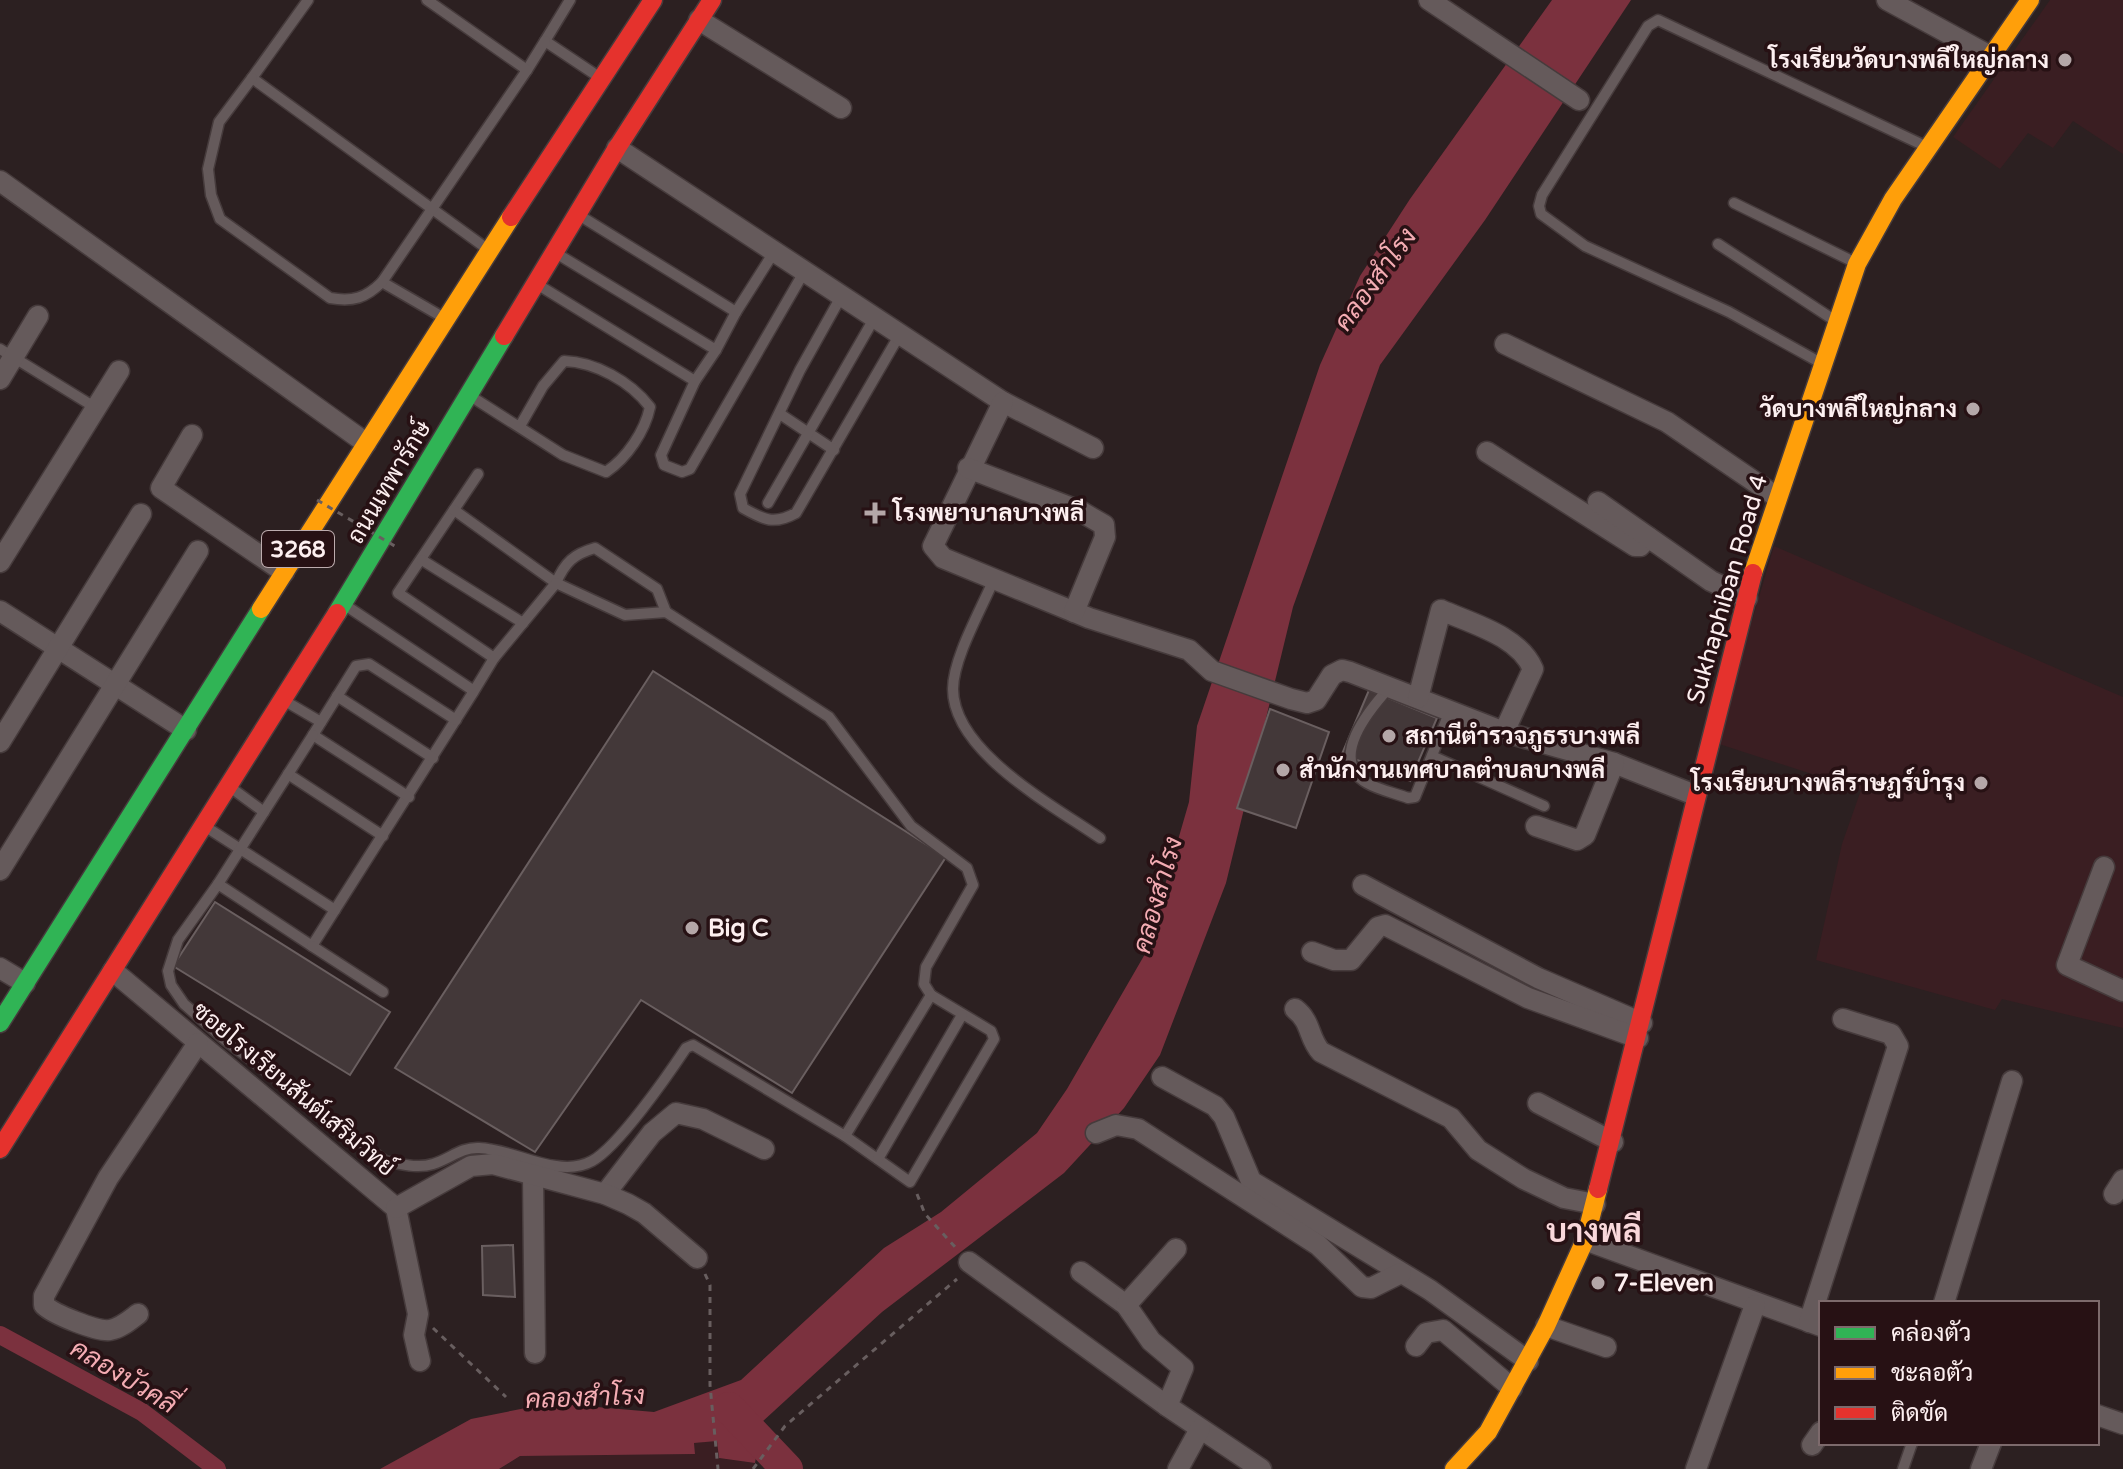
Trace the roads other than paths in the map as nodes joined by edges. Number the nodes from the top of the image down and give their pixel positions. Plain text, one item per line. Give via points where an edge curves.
1 (308, 0) edge
2 (427, 0) edge
3 (570, 0) edge
4 (653, 0) edge
5 (712, 0) edge
6 (1429, 0) edge
7 (1887, 0) edge
8 (2030, 0) edge
9 (699, 20) junction
10 (545, 41) junction
11 (1990, 56) junction
12 (527, 70) junction
13 (252, 78) junction
14 (600, 78) junction
15 (1579, 100) joint
16 (841, 108) dead end
17 (1597, 112) junction
18 (555, 147) junction
19 (1927, 147) junction
20 (602, 148) junction
21 (0, 181) edge
22 (1734, 203) dead end
23 (431, 209) junction
24 (577, 214) junction
25 (508, 222) junction
26 (1718, 244) dead end
27 (488, 250) junction
28 (554, 252) junction
29 (774, 252) junction
30 (1857, 264) junction
31 (800, 279) dead end
32 (382, 282) junction
33 (535, 283) junction
34 (842, 295) junction
35 (736, 312) junction
36 (38, 316) dead end
37 (875, 317) junction
38 (444, 318) junction
39 (1836, 321) junction
40 (900, 334) junction
41 (1505, 344) dead end
42 (716, 350) junction
43 (6, 353) edge
44 (1823, 364) junction
45 (119, 371) dead end
46 (0, 379) edge
47 (695, 381) junction
48 (470, 396) junction
49 (1003, 402) junction
50 (96, 408) junction
51 (780, 414) junction
52 (520, 426) junction
53 (810, 432) junction
54 (192, 435) dead end
55 (366, 443) junction
56 (1093, 448) dead end
57 (834, 450) junction
58 (1487, 452) dead end
59 (968, 468) junction
60 (478, 474) dead end
61 (1777, 497) junction
62 (1598, 502) dead end
63 (768, 503) dead end
64 (454, 510) junction
65 (141, 514) dead end
66 (1648, 537) junction
67 (198, 551) dead end
68 (422, 560) junction
69 (0, 562) edge
70 (284, 572) junction
71 (994, 579) junction
72 (556, 583) junction
73 (1747, 598) junction
74 (343, 604) junction
75 (0, 611) edge
76 (666, 612) junction
77 (1074, 612) junction
78 (523, 623) junction
79 (60, 649) junction
80 (494, 658) junction
81 (115, 684) junction
82 (1390, 687) junction
83 (474, 691) junction
84 (337, 696) junction
85 (1418, 698) junction
86 (283, 700) junction
87 (1450, 711) junction
88 (456, 720) junction
89 (321, 722) junction
90 (186, 730) junction
91 (1504, 732) junction
92 (313, 735) junction
93 (0, 742) edge
94 (1432, 756) junction
95 (433, 758) junction
96 (1614, 763) junction
97 (288, 774) junction
98 (229, 786) junction
99 (1695, 795) junction
100 (409, 797) junction
101 (1544, 806) dead end
102 (264, 812) junction
103 (202, 825) junction
104 (1536, 826) dead end
105 (383, 836) junction
106 (1100, 838) dead end
107 (240, 849) junction
108 (2104, 867) dead end
109 (0, 870) edge
110 (218, 884) junction
111 (1363, 885) dead end
112 (335, 910) junction
113 (312, 946) junction
114 (1312, 952) dead end
115 (0, 968) edge
116 (113, 971) junction
117 (25, 983) junction
118 (2123, 991) edge
119 (383, 992) dead end
120 (931, 995) junction
121 (1295, 1009) dead end
122 (962, 1015) junction
123 (1843, 1019) dead end
124 (0, 1023) edge
125 (1640, 1030) junction
126 (198, 1043) junction
127 (1162, 1077) dead end
128 (2012, 1081) dead end
129 (1538, 1103) dead end
130 (1096, 1133) dead end
131 (845, 1136) junction
132 (1613, 1142) junction
133 (764, 1149) dead end
134 (3, 1157) edge
135 (878, 1159) junction
136 (533, 1176) junction
137 (605, 1194) junction
138 (1595, 1204) junction
139 (396, 1208) junction
140 (1585, 1240) junction
141 (1176, 1249) dead end
142 (697, 1258) road end
143 (969, 1262) road end
144 (1081, 1272) dead end
145 (1401, 1273) junction
146 (1822, 1301) edge
147 (1945, 1301) edge
148 (1126, 1305) junction
149 (1755, 1305) junction
150 (138, 1314) dead end
151 (1815, 1324) edge
152 (1546, 1326) junction
153 (1416, 1346) dead end
154 (1606, 1347) dead end
155 (535, 1353) dead end
156 (420, 1361) dead end
157 (1528, 1361) junction
158 (1512, 1388) junction
159 (1167, 1406) junction
160 (2099, 1416) edge
161 (2123, 1424) edge
162 (1200, 1429) junction
163 (1911, 1445) edge
164 (1990, 1445) edge
165 (1178, 1469) edge
166 (1261, 1469) edge
167 (1454, 1469) edge
168 (1696, 1469) edge
169 (1903, 1469) edge
170 (1981, 1469) edge

1 - 13 lane
2 - 12 lane
3 - 10 lane
4 - 14 main road, ถนนเทพารักษ์ / 3268
5 - 9 main road, ถนนเทพารักษ์ / 3268
6 - 15 street
7 - 11 street
8 - 11 main road, Sukhaphiban Road 4
9 - 16 street
9 - 20 main road, ถนนเทพารักษ์ / 3268
10 - 12 lane
10 - 14 lane
11 - 19 main road, Sukhaphiban Road 4
12 - 23 lane
13 - 23 lane
13 - 32 lane via 219,122 212,149 208,169 220,219 330,298 367,296
14 - 18 main road, ถนนเทพารักษ์ / 3268
15 - 17 lane
17 - 19 lane via 1648,26 1658,20
17 - 44 lane via 1542,195 1541,214 1585,246 1729,312
18 - 20 main road
18 - 25 main road, ถนนเทพารักษ์ / 3268
19 - 30 main road, Sukhaphiban Road 4
20 - 24 main road, ถนนเทพารักษ์ / 3268
20 - 29 street
21 - 55 street
22 - 30 lane
23 - 27 lane
23 - 32 lane
24 - 28 main road, ถนนเทพารักษ์ / 3268
24 - 35 lane
25 - 27 main road, ถนนเทพารักษ์ / 3268
25 - 28 main road via 540,221 555,238
26 - 39 lane
27 - 38 main road, ถนนเทพารักษ์ / 3268
28 - 33 main road, ถนนเทพารักษ์ / 3268
28 - 42 lane
29 - 34 street
29 - 35 lane
30 - 39 main road, Sukhaphiban Road 4
31 - 47 lane via 690,469 682,472 664,465 661,455
32 - 38 lane
33 - 47 lane
33 - 48 main road, ถนนเทพารักษ์ / 3268
34 - 37 street
34 - 51 lane
35 - 42 lane
36 - 43 street
37 - 40 street
37 - 53 lane
38 - 55 main road, ถนนเทพารักษ์ / 3268
39 - 44 main road, Sukhaphiban Road 4
40 - 49 street
40 - 57 lane
41 - 61 street via 1667,422
42 - 47 lane
43 - 46 street
43 - 50 lane
44 - 61 main road, Sukhaphiban Road 4
45 - 50 street
48 - 52 lane
48 - 74 main road, ถนนเทพารักษ์ / 3268
49 - 56 street
49 - 59 street
50 - 69 street
51 - 53 lane
51 - 57 lane via 740,494 743,508 769,522 796,513
52 - 52 lane via 563,455 606,472 644,427 650,407 630,387 590,364 564,361
53 - 57 lane
53 - 63 lane
54 - 70 street via 161,488
55 - 70 main road, ถนนเทพารักษ์ / 3268
58 - 66 street via 1635,546
59 - 71 street via 933,546 943,558
59 - 77 street via 1104,525 1105,537
60 - 64 lane
61 - 73 main road, Sukhaphiban Road 4
62 - 66 street
64 - 68 lane
64 - 72 lane
65 - 79 street
66 - 73 street via 1711,581
67 - 81 street
68 - 78 lane
68 - 80 lane via 398,593
70 - 90 main road, ถนนเทพารักษ์ / 3268
71 - 77 street
71 - 106 lane via 958,664 952,687 955,704 990,761
72 - 76 lane via 625,615
72 - 76 lane via 563,566 577,553 595,548 657,589
72 - 78 lane
73 - 99 main road, Sukhaphiban Road 4
74 - 83 lane
74 - 86 main road, ถนนเทพารักษ์ / 3268
75 - 79 street
76 - 120 lane via 829,717 911,826 971,874 970,895 926,967 924,984
77 - 82 street via 1189,650 1212,671 1307,703 1342,670
78 - 80 lane
79 - 81 street
79 - 93 street
80 - 83 lane
81 - 90 street
81 - 109 street
82 - 85 street
82 - 94 lane via 1359,728 1349,756 1353,770 1365,782 1415,797
83 - 88 lane
84 - 88 lane via 356,666 369,664
84 - 89 lane
84 - 95 lane
85 - 87 street
85 - 91 street via 1441,610 1526,654 1533,669
86 - 89 lane
86 - 98 main road, ถนนเทพารักษ์ / 3268
87 - 91 street
87 - 94 lane
88 - 95 lane
89 - 92 lane
90 - 117 main road, ถนนเทพารักษ์ / 3268
91 - 96 street
92 - 97 lane
92 - 100 lane
94 - 101 lane
95 - 100 lane
96 - 99 street
96 - 104 street via 1585,835 1577,840
97 - 102 lane
97 - 105 lane
98 - 102 lane
98 - 103 main road, ถนนเทพารักษ์ / 3268
99 - 125 main road, Sukhaphiban Road 4
100 - 105 lane
102 - 107 lane
103 - 107 lane
103 - 116 main road, ถนนเทพารักษ์ / 3268
105 - 112 lane
107 - 110 lane
107 - 112 lane
108 - 118 street via 2067,965
110 - 113 lane
110 - 131 lane via 178,940 168,971 171,985 184,1004 225,1040 385,1161 433,1165 474,1148 555,1166 585,1164 595,1160 650,1100 693,1045
111 - 125 street
112 - 113 lane
113 - 119 lane
114 - 125 street via 1351,960 1385,925 1528,998
115 - 117 street
116 - 126 street, ซอยโรงเรียนสันต์เสริมวิทย์
116 - 134 main road, ถนนเทพารักษ์ / 3268 via 42,1086 28,1128
117 - 124 main road, ถนนเทพารักษ์ / 3268
120 - 122 lane
120 - 131 lane
121 - 138 street via 1309,1021 1321,1052 1451,1118 1478,1150 1524,1179 1564,1198
122 - 135 lane
122 - 135 lane via 991,1031 994,1039 910,1182
123 - 146 street via 1891,1034 1898,1046
125 - 132 main road, Sukhaphiban Road 4
126 - 139 street, ซอยโรงเรียนสันต์เสริมวิทย์
126 - 150 street via 115,1166 44,1296 50,1312 102,1329 123,1325
127 - 145 street via 1215,1106 1251,1181
128 - 147 street
129 - 132 street
130 - 145 street via 1116,1125 1138,1129 1318,1245 1362,1287
131 - 135 lane
132 - 138 main road, Sukhaphiban Road 4
133 - 137 street via 703,1119 676,1113 652,1133
136 - 137 street
136 - 139 street via 480,1164
136 - 155 street
137 - 142 street via 644,1213
138 - 140 main road, Sukhaphiban Road 4
139 - 156 street, ซอยโรงเรียนสันต์เสริมวิทย์ via 418,1314 414,1335
140 - 149 street
140 - 152 main road, Sukhaphiban Road 4
141 - 148 street
143 - 159 street
144 - 148 street
145 - 157 street
148 - 159 street via 1151,1341 1183,1368
149 - 151 street
149 - 168 street
152 - 154 street
152 - 157 main road, Sukhaphiban Road 4
153 - 158 street via 1426,1333 1443,1330
157 - 158 main road, Sukhaphiban Road 4
158 - 167 main road, Sukhaphiban Road 4 via 1488,1432
159 - 162 street
160 - 161 street
162 - 165 street
162 - 166 street
163 - 169 lane
164 - 170 street

